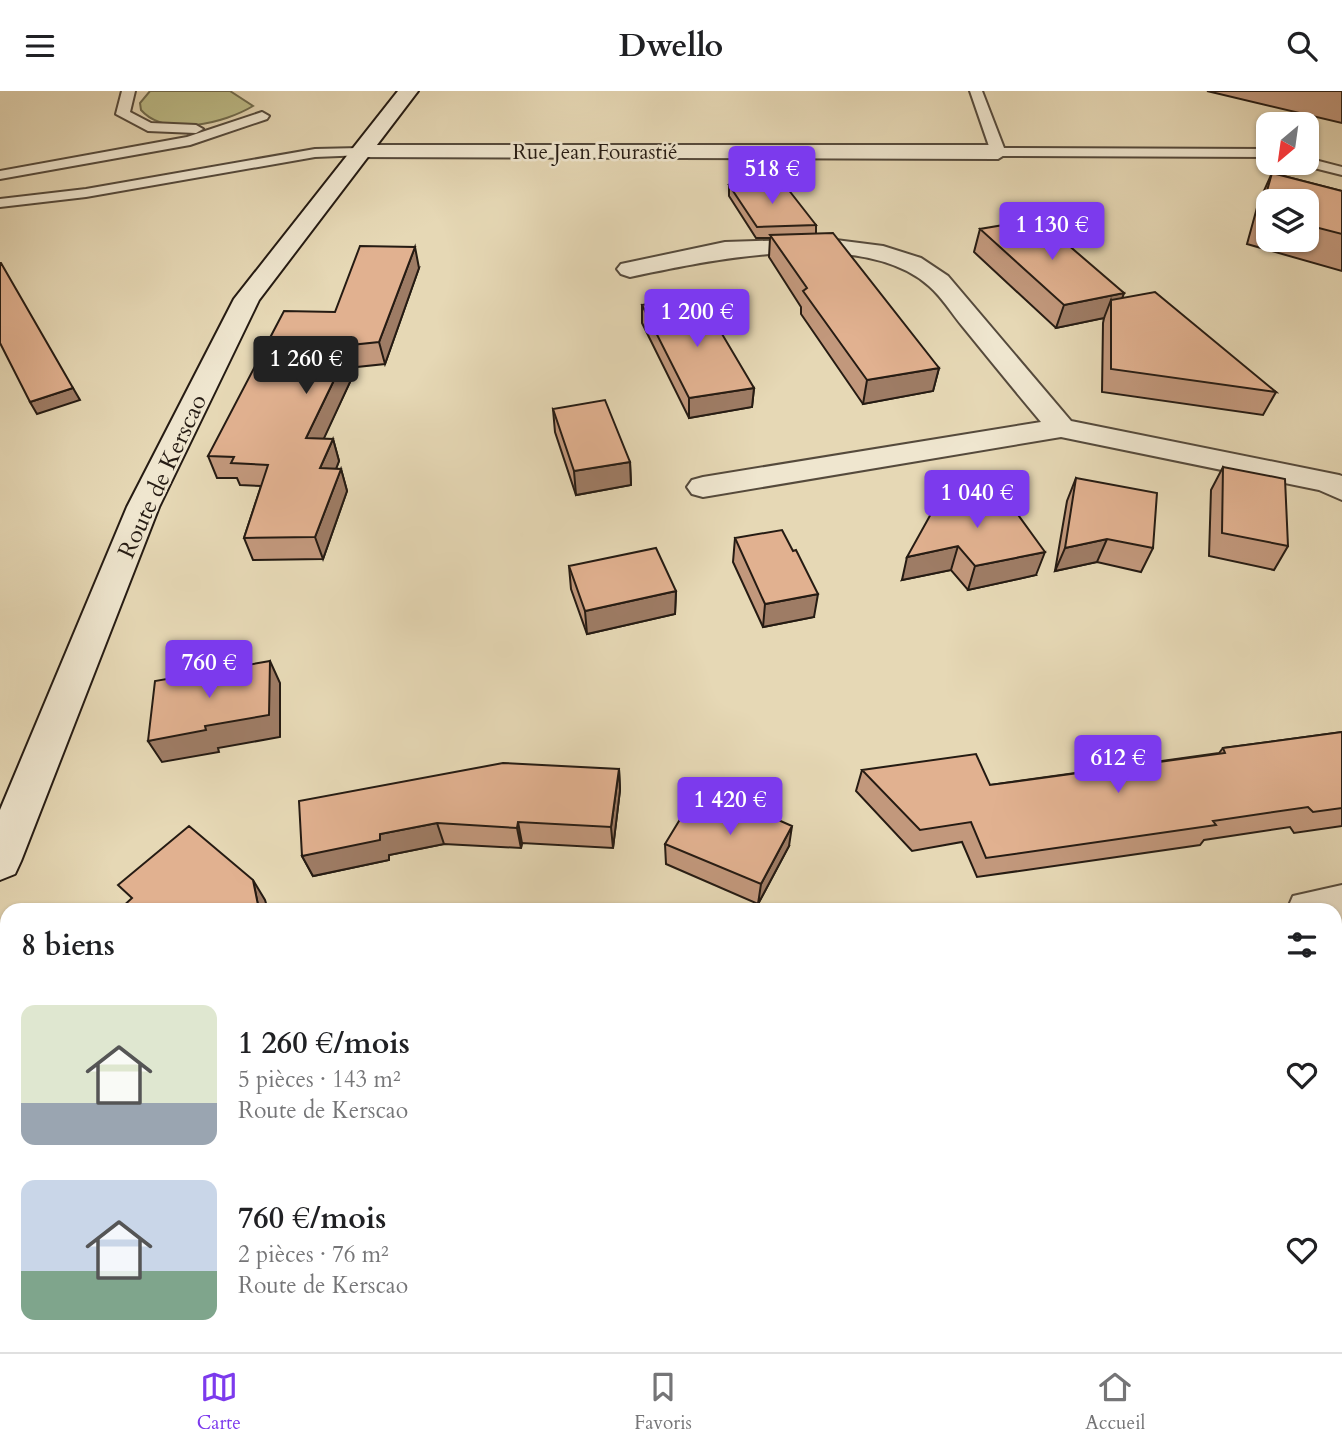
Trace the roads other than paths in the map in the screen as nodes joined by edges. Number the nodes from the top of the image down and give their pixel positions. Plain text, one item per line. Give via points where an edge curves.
1 (129, 91) edge
2 (408, 91) edge
3 (976, 91) edge
4 (276, 108) dead end
5 (262, 115) junction
6 (360, 152) junction
7 (998, 152) junction
8 (1256, 153) edge
9 (1320, 165) edge
10 (1342, 171) edge
11 (0, 175) edge
12 (0, 203) edge
13 (630, 269) dead end
14 (1061, 428) junction
15 (703, 487) dead end
16 (1342, 490) edge
17 (0, 861) edge

1 - 5 lane via 123,114 148,127 179,131 220,127
2 - 6 street, Route de Kerscao
3 - 7 lane
4 - 5 lane
5 - 11 lane via 190,141
6 - 7 street, Rue Jean Fourastié
6 - 12 lane via 315,153 86,193
6 - 17 street, Route de Kerscao via 247,299 143,507
7 - 8 lane
9 - 10 lane
13 - 14 street via 725,249 802,247 874,251 912,263 939,281
14 - 15 street
14 - 16 street via 1328,482

